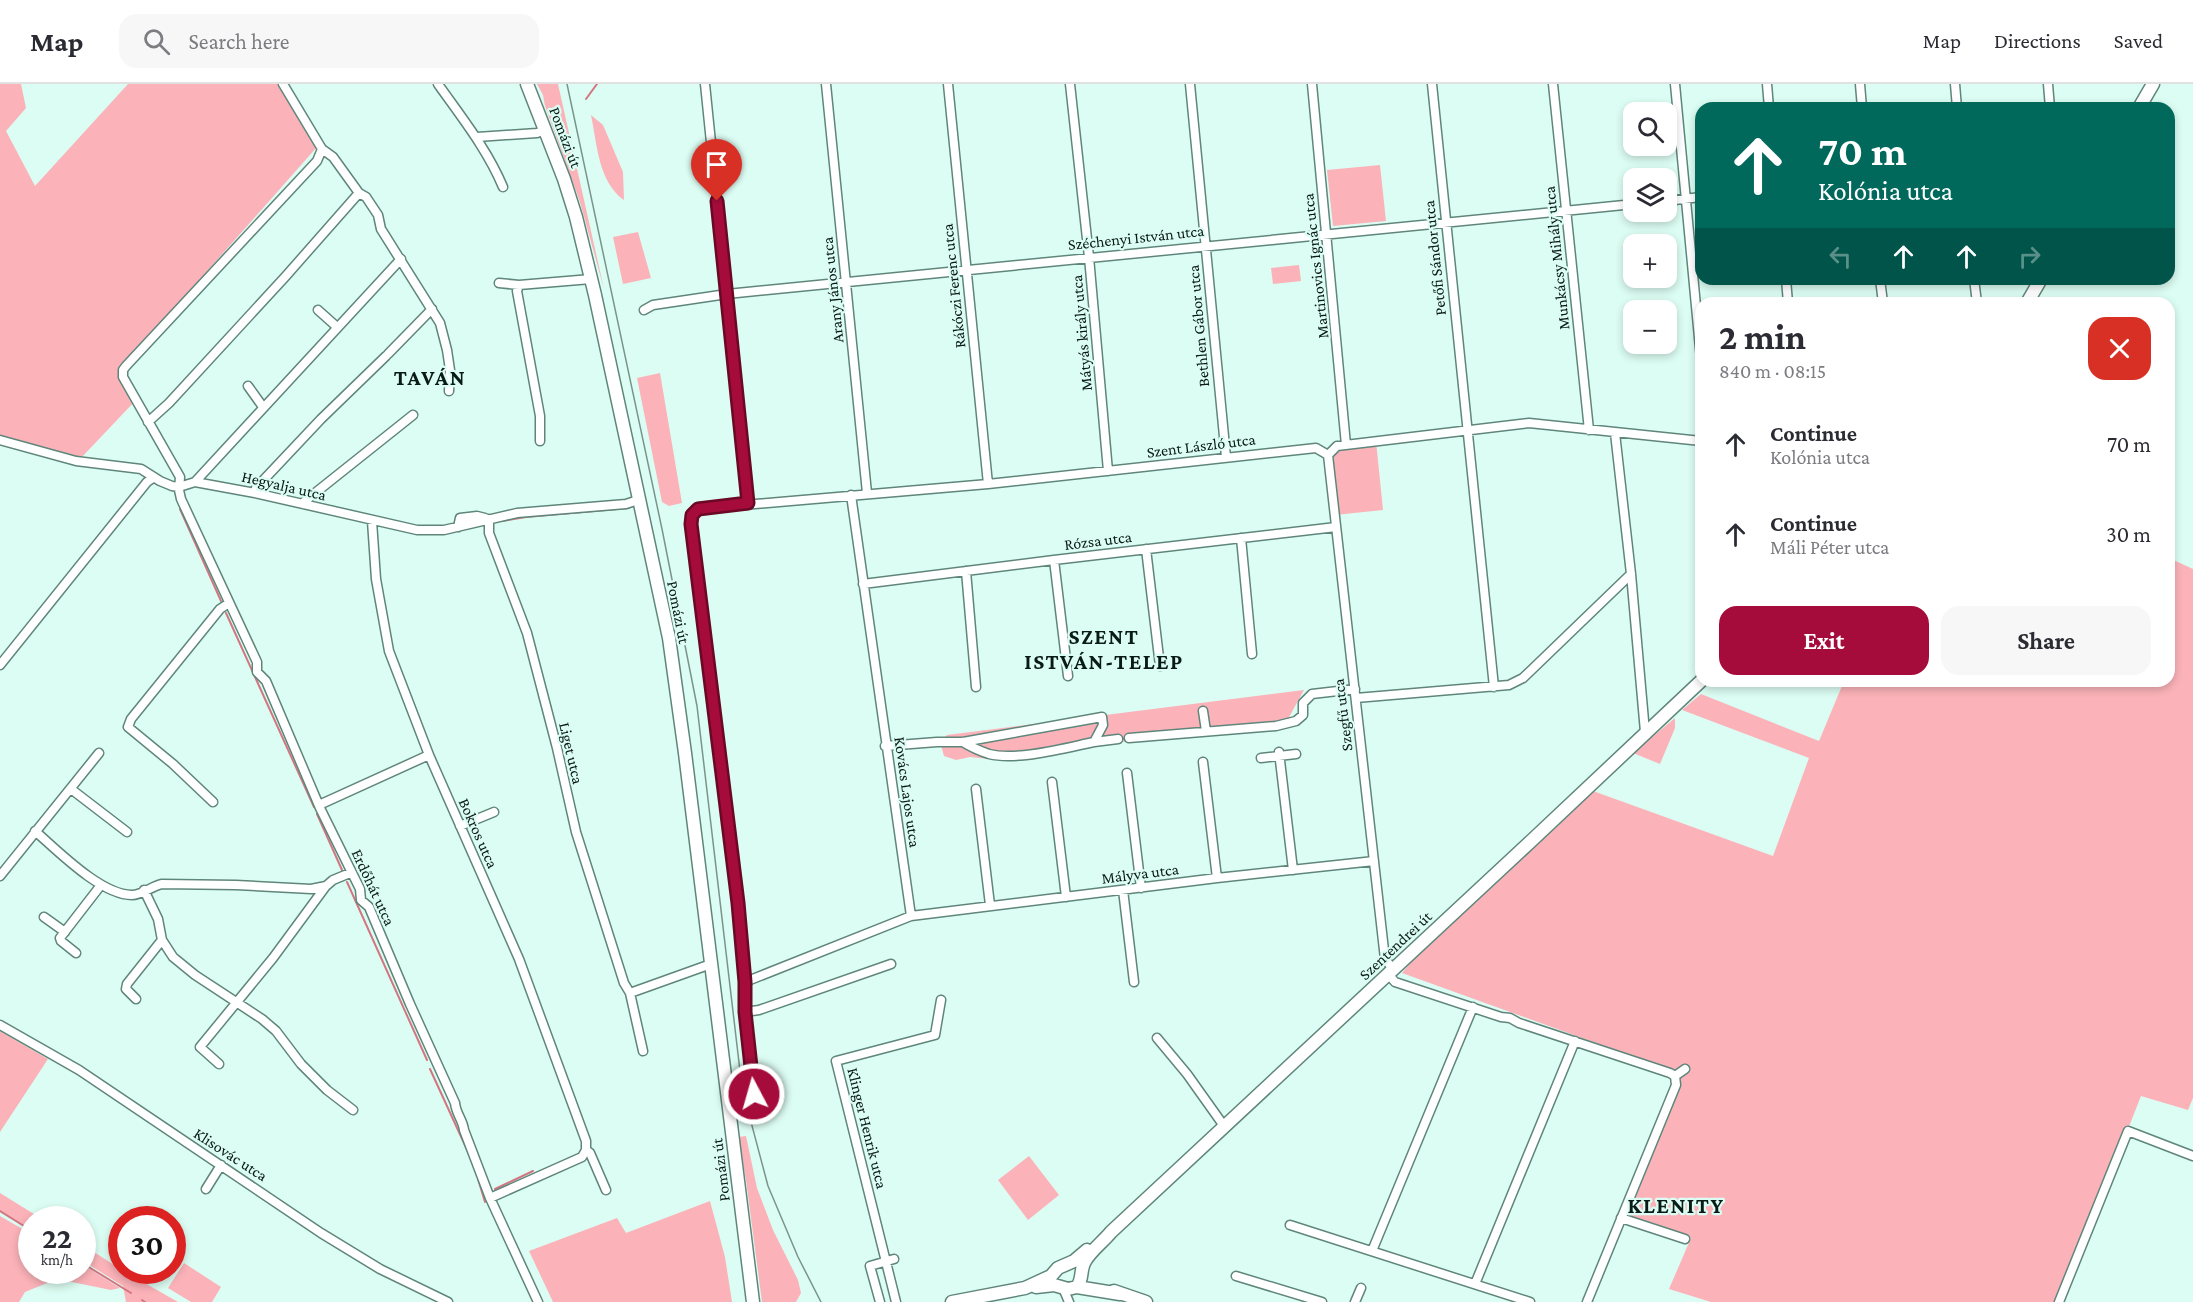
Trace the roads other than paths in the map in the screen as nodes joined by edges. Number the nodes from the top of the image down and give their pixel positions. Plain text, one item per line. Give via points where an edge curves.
1 (283, 84) edge
2 (438, 84) edge
3 (527, 84) edge
4 (705, 84) edge
5 (826, 84) edge
6 (948, 84) edge
7 (1070, 84) edge
8 (1190, 84) edge
9 (1312, 84) edge
10 (1432, 84) edge
11 (1553, 84) edge
12 (1674, 84) edge
13 (1767, 84) edge
14 (1860, 84) edge
15 (1955, 84) edge
16 (2048, 84) edge
17 (2148, 87) edge
18 (1768, 102) edge
19 (1862, 102) edge
20 (1956, 102) edge
21 (2050, 102) edge
22 (2142, 102) edge
23 (546, 130) junction
24 (477, 137) junction
25 (322, 149) junction
26 (503, 187) dead end
27 (359, 193) junction
28 (1695, 198) edge
29 (1685, 199) junction
30 (1677, 200) edge
31 (1623, 205) edge
32 (1565, 212) junction
33 (1446, 222) junction
34 (1327, 234) junction
35 (1206, 245) junction
36 (1089, 257) junction
37 (401, 259) junction
38 (966, 272) junction
39 (591, 279) junction
40 (499, 283) dead end
41 (847, 283) junction
42 (519, 285) junction
43 (727, 294) junction
44 (1695, 298) edge
45 (432, 309) junction
46 (318, 310) dead end
47 (644, 310) dead end
48 (337, 327) junction
49 (248, 386) dead end
50 (449, 391) dead end
51 (263, 406) junction
52 (414, 416) dead end
53 (148, 422) junction
54 (1468, 429) junction
55 (1589, 429) junction
56 (1615, 432) junction
57 (1695, 440) edge
58 (0, 441) edge
59 (540, 441) dead end
60 (1346, 445) junction
61 (1328, 455) junction
62 (1226, 457) junction
63 (1108, 471) junction
64 (153, 478) junction
65 (195, 482) junction
66 (988, 484) junction
67 (179, 487) junction
68 (255, 493) junction
69 (867, 493) junction
70 (851, 495) junction
71 (638, 500) junction
72 (748, 503) junction
73 (303, 504) junction
74 (489, 519) junction
75 (372, 521) junction
76 (1336, 527) junction
77 (1241, 538) junction
78 (1146, 549) junction
79 (1054, 560) junction
80 (966, 571) junction
81 (1631, 574) junction
82 (863, 584) junction
83 (229, 603) junction
84 (1252, 654) dead end
85 (0, 665) edge
86 (1160, 666) dead end
87 (1068, 676) dead end
88 (1695, 686) edge
89 (976, 687) dead end
90 (1494, 687) junction
91 (1355, 693) junction
92 (1203, 711) dead end
93 (1206, 731) junction
94 (1645, 732) junction
95 (1129, 738) dead end
96 (1118, 739) dead end
97 (963, 742) junction
98 (1094, 742) junction
99 (885, 746) junction
100 (99, 753) dead end
101 (1279, 754) junction
102 (1296, 754) dead end
103 (429, 755) junction
104 (1261, 758) dead end
105 (1203, 762) dead end
106 (1127, 773) dead end
107 (1052, 782) dead end
108 (71, 789) junction
109 (976, 789) dead end
110 (213, 802) dead end
111 (319, 805) junction
112 (494, 812) dead end
113 (460, 826) junction
114 (35, 831) junction
115 (127, 832) dead end
116 (1374, 861) junction
117 (1293, 870) junction
118 (350, 873) junction
119 (0, 876) edge
120 (1217, 878) junction
121 (101, 885) junction
122 (326, 886) junction
123 (1141, 888) junction
124 (306, 889) junction
125 (1123, 890) junction
126 (144, 891) junction
127 (1066, 897) junction
128 (314, 903) junction
129 (990, 905) junction
130 (44, 916) dead end
131 (911, 916) junction
132 (65, 932) junction
133 (162, 940) junction
134 (76, 953) dead end
135 (711, 964) junction
136 (891, 964) dead end
137 (1391, 972) junction
138 (745, 982) junction
139 (1134, 982) dead end
140 (630, 993) junction
141 (136, 999) dead end
142 (941, 1000) dead end
143 (237, 1001) junction
144 (1473, 1007) junction
145 (745, 1012) junction
146 (0, 1025) edge
147 (1157, 1038) dead end
148 (1575, 1041) junction
149 (643, 1051) dead end
150 (219, 1064) dead end
151 (1684, 1069) dead end
152 (1675, 1076) junction
153 (353, 1110) dead end
154 (756, 1114) dead end
155 (1224, 1126) junction
156 (586, 1150) junction
157 (2193, 1156) edge
158 (222, 1165) junction
159 (206, 1189) dead end
160 (606, 1190) dead end
161 (490, 1198) junction
162 (1621, 1218) junction
163 (1290, 1225) dead end
164 (1111, 1232) junction
165 (1685, 1239) dead end
166 (1372, 1251) junction
167 (890, 1261) junction
168 (1067, 1264) junction
169 (1056, 1271) junction
170 (1081, 1272) junction
171 (1236, 1276) dead end
172 (1475, 1284) junction
173 (1068, 1287) junction
174 (1025, 1288) junction
175 (1361, 1288) dead end
176 (1120, 1294) junction
177 (448, 1302) edge
178 (538, 1302) edge
179 (753, 1302) edge
180 (880, 1302) edge
181 (896, 1302) edge
182 (952, 1302) edge
183 (1071, 1302) edge
184 (1146, 1302) edge
185 (1322, 1302) edge
186 (1355, 1302) edge
187 (1530, 1302) edge
188 (1587, 1302) edge
189 (2059, 1302) edge

1 - 25 street
2 - 24 street
3 - 23 main road, Pomázi út
4 - 43 street
5 - 41 street, Arany János utca
6 - 38 street, Rákóczi Ferenc utca
7 - 36 street, Mátyás király utca
8 - 35 street, Bethlen Gábor utca
9 - 34 street, Martinovics Ignác utca
10 - 33 street, Petőfi Sándor utca
11 - 32 street, Munkácsy Mihály utca
12 - 29 street
13 - 18 street
14 - 19 street
15 - 20 street
16 - 21 street
17 - 22 main road
23 - 24 street
23 - 39 main road, Pomázi út via 576,217
24 - 26 street
25 - 27 street via 333,157
25 - 53 street, Erdőhát utca via 317,161 123,370 123,377
27 - 37 street via 378,215 381,229
27 - 53 street
28 - 29 street
29 - 30 street
29 - 44 street
31 - 32 street, Széchenyi István utca
32 - 33 street, Széchenyi István utca
32 - 55 street, Munkácsy Mihály utca
33 - 34 street, Széchenyi István utca
33 - 54 street, Petőfi Sándor utca
34 - 35 street, Széchenyi István utca
34 - 60 street, Martinovics Ignác utca
35 - 36 street, Széchenyi István utca
35 - 62 street, Bethlen Gábor utca
36 - 38 street, Széchenyi István utca
36 - 63 street, Mátyás király utca
37 - 45 street
37 - 48 street
38 - 41 street, Széchenyi István utca
38 - 66 street, Rákóczi Ferenc utca
39 - 42 street
39 - 71 main road, Pomázi út
40 - 42 street
41 - 43 street, Széchenyi István utca
41 - 69 street, Arany János utca
42 - 59 street via 522,324 540,416
43 - 47 street, Széchenyi István utca via 653,305
43 - 72 street
45 - 50 street via 444,337
45 - 68 street via 321,419
46 - 48 street
48 - 51 street
49 - 51 street
51 - 65 street
52 - 73 street
53 - 67 street, Erdőhát utca via 180,477
54 - 55 street via 1529,423
54 - 60 street
54 - 90 street, Petőfi Sándor utca
55 - 56 street
56 - 57 street
56 - 81 street
58 - 64 street via 76,461 141,469
60 - 61 street via 1337,446
61 - 62 street, Szent László utca via 1316,448
61 - 76 street, Szegfű utca
62 - 63 street, Szent László utca
63 - 66 street, Szent László utca
64 - 67 street
64 - 85 street
65 - 67 street, Hegyalja utca
65 - 68 street, Hegyalja utca
66 - 69 street, Szent László utca
67 - 83 street, Erdőhát utca
68 - 73 street, Hegyalja utca
69 - 70 street, Szent László utca
70 - 72 street, Szent László utca
70 - 82 street, Kovács Lajos utca
71 - 74 street, Hegyalja utca
71 - 135 main road, Pomázi út via 669,638
72 - 138 street, Szent László utca via 698,509 691,524
73 - 75 street, Hegyalja utca
74 - 75 street, Hegyalja utca via 430,531
74 - 140 street, Liget utca via 489,532 527,633 576,832
75 - 103 street, Bokros utca via 376,579 389,651
76 - 77 street, Rózsa utca
76 - 91 street, Szegfű utca
77 - 78 street, Rózsa utca
77 - 84 street
78 - 79 street, Rózsa utca
78 - 86 street
79 - 80 street, Rózsa utca
79 - 87 street
80 - 82 street, Rózsa utca
80 - 89 street
81 - 90 street via 1523,678
81 - 94 street
82 - 99 street, Kovács Lajos utca
83 - 110 street via 220,609 128,727
83 - 111 street, Erdőhát utca
88 - 94 main road, Szentendrei út
90 - 91 street
91 - 93 street via 1312,694 1303,703 1304,716 1296,721
91 - 116 street, Szegfű utca
92 - 93 street
93 - 95 street
94 - 137 main road, Szentendrei út
96 - 98 street
97 - 98 street via 1005,756
97 - 98 street via 1102,717 1103,725
97 - 99 street
99 - 131 street, Kovács Lajos utca
100 - 108 street
101 - 102 street
101 - 104 street
101 - 117 street
103 - 111 street
103 - 113 street, Bokros utca
105 - 120 street
106 - 123 street
107 - 127 street
108 - 114 street
108 - 115 street
109 - 129 street
111 - 118 street, Erdőhát utca
112 - 113 street
113 - 156 street, Bokros utca via 519,959
114 - 119 street
114 - 121 street
116 - 117 street, Mályva utca
116 - 137 street, Szegfű utca via 1385,959
117 - 120 street, Mályva utca
118 - 122 street
118 - 161 street, Erdőhát utca via 360,889 361,900 369,907 455,1103
120 - 123 street, Mályva utca
121 - 126 street via 132,895
121 - 132 street
122 - 124 street
122 - 128 street
123 - 125 street, Mályva utca
124 - 126 street via 175,884 152,886
124 - 128 street
125 - 127 street, Mályva utca
125 - 139 street
126 - 133 street via 158,919
127 - 129 street, Mályva utca
128 - 143 street
129 - 131 street, Mályva utca
130 - 132 street
131 - 138 street
132 - 134 street via 61,941
133 - 141 street via 127,984 126,989
133 - 143 street via 173,957 195,975
135 - 140 street
135 - 179 main road, Pomázi út
136 - 145 street
137 - 144 street via 1395,982
137 - 155 main road, Szentendrei út
138 - 145 street
140 - 149 street, Liget utca
142 - 167 street, Klinger Henrik utca via 935,1035 836,1061
143 - 150 street via 200,1047
143 - 153 street via 276,1031 301,1064
144 - 148 street
144 - 166 street
145 - 154 street
146 - 158 street, Klisovác utca via 79,1070
147 - 155 street
148 - 152 street
148 - 172 street
151 - 152 street
152 - 162 street via 1676,1085
155 - 164 main road, Szentendrei út
156 - 160 street, Bokros utca
156 - 161 street via 582,1157
157 - 189 street via 2128,1131
158 - 159 street
158 - 177 street, Klisovác utca via 380,1269
161 - 178 street, Erdőhát utca
162 - 165 street
162 - 188 street
163 - 166 street
164 - 168 main road
164 - 170 main road via 1085,1260
166 - 172 street
167 - 180 street via 870,1266
167 - 181 street, Klinger Henrik utca
168 - 169 main road
168 - 170 main road
169 - 173 main road via 1055,1280
169 - 174 main road
170 - 173 main road via 1080,1281
170 - 176 main road via 1092,1282
171 - 185 street
172 - 187 street
173 - 174 main road
173 - 176 main road
173 - 183 street
174 - 182 main road
175 - 186 street
176 - 184 main road

